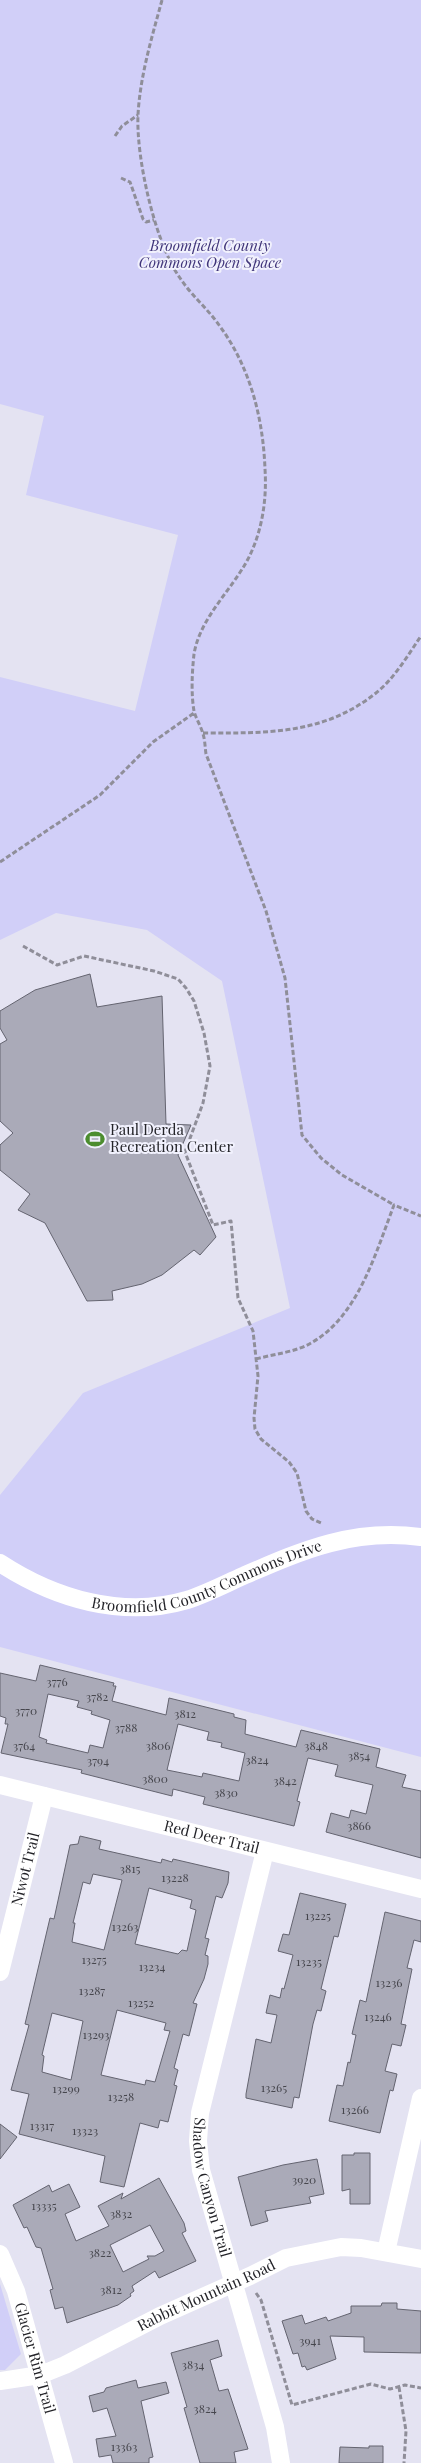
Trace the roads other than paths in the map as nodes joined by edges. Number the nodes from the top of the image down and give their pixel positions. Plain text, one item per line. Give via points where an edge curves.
1 (421, 1537) edge
2 (0, 1563) edge
3 (0, 1785) edge
4 (44, 1796) junction
5 (265, 1851) junction
6 (421, 1889) edge
7 (0, 1972) edge
8 (421, 2098) edge
9 (386, 2252) junction
10 (0, 2254) edge
11 (421, 2259) edge
12 (243, 2280) junction
13 (40, 2375) junction
14 (0, 2381) edge
15 (64, 2463) edge
16 (282, 2463) edge

1 - 2 street, Broomfield County Commons Drive via 373,1534 329,1542 187,1600 148,1607 110,1606 77,1599 31,1582
3 - 4 street, Red Deer Trail
4 - 5 street, Red Deer Trail
4 - 7 street, Niwot Trail
5 - 6 street, Red Deer Trail
5 - 12 street, Shadow Canyon Trail via 200,2113 199,2132 201,2170
8 - 9 street
9 - 11 street, Rabbit Mountain Road
9 - 12 street, Rabbit Mountain Road via 341,2246 321,2249 286,2258
10 - 13 street, Glacier Rim Trail via 16,2291
12 - 13 street, Rabbit Mountain Road via 160,2316 65,2366
12 - 16 street, Shadow Canyon Trail
13 - 14 street, Rabbit Mountain Road
13 - 15 street, Glacier Rim Trail

